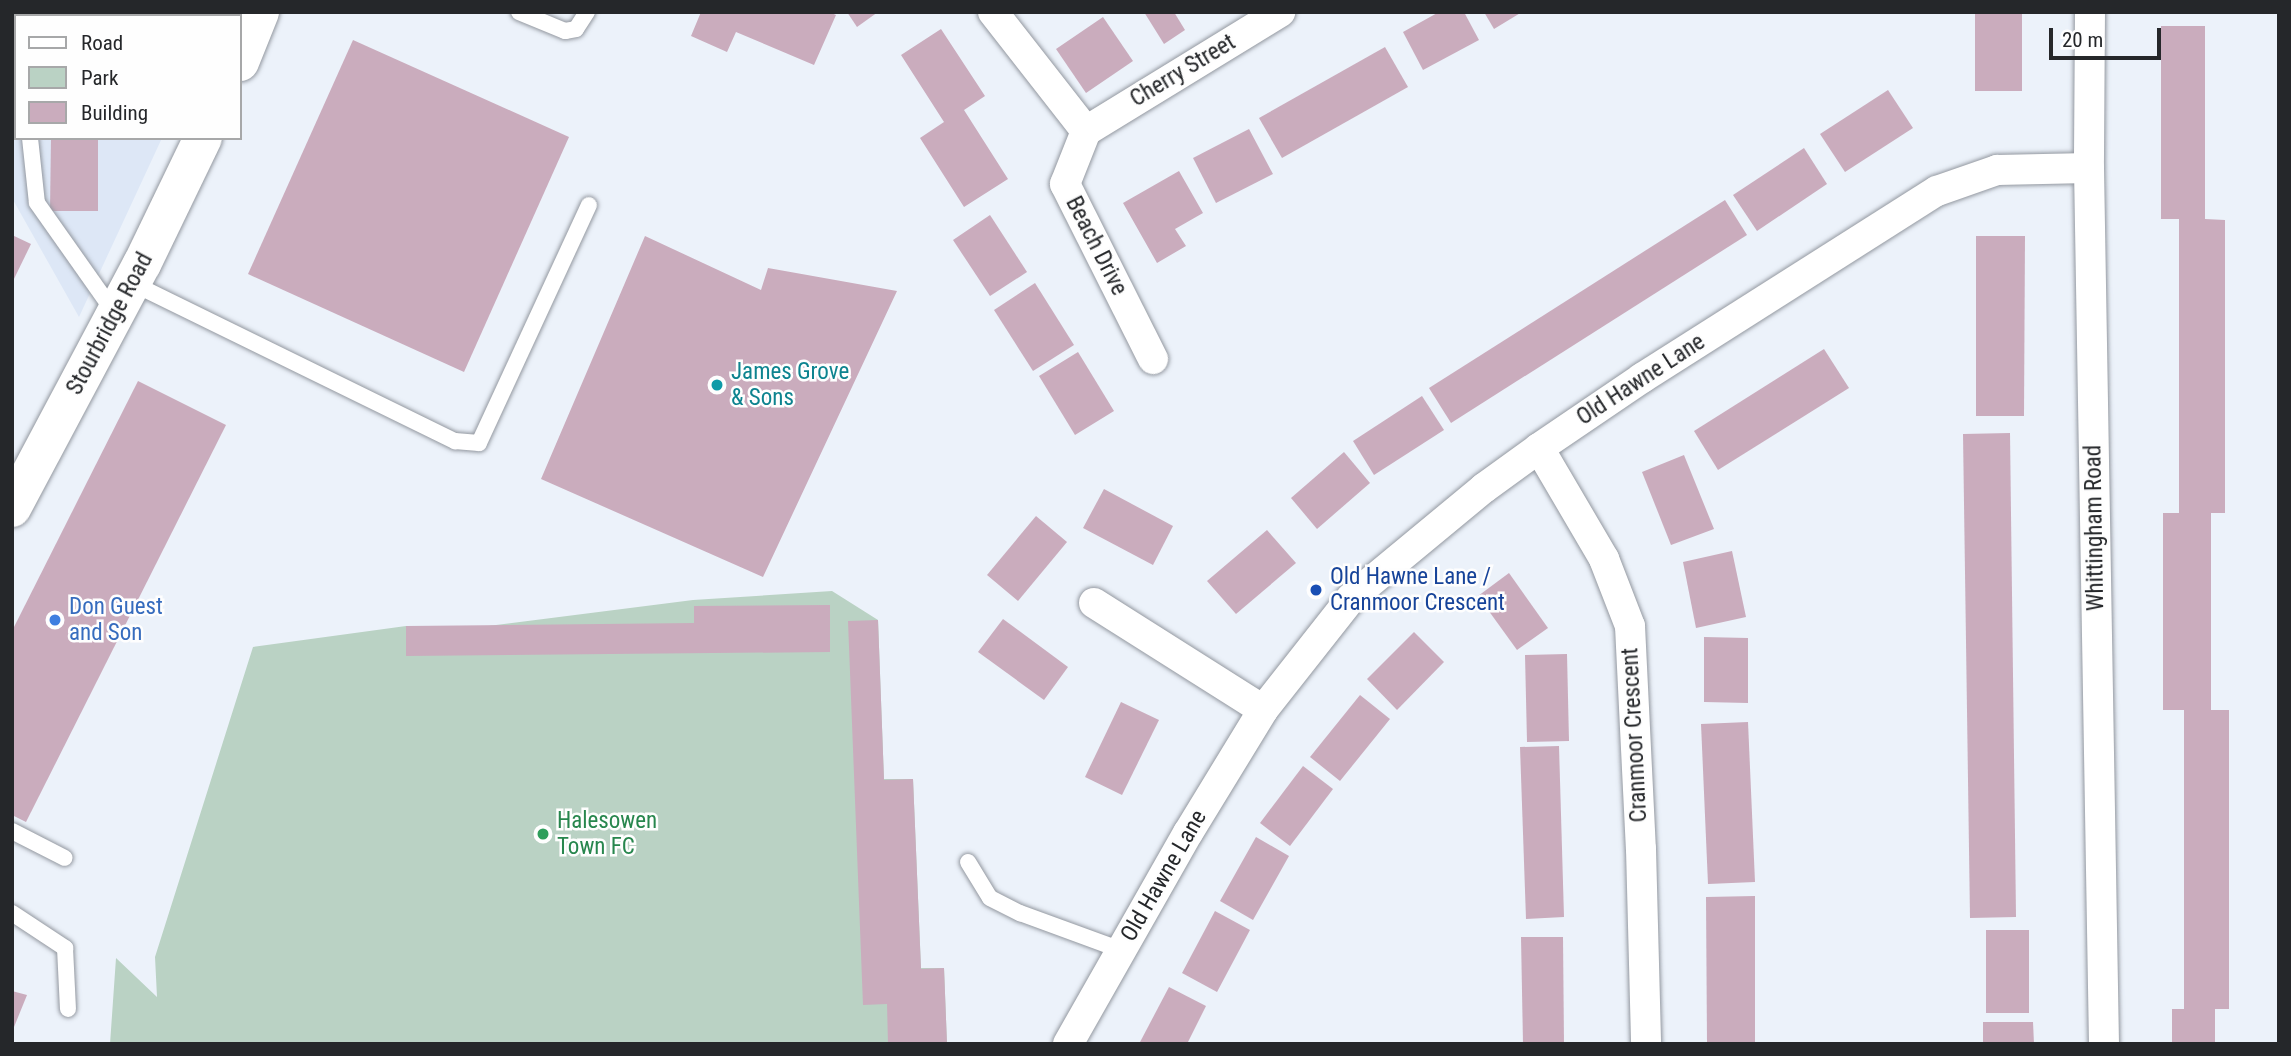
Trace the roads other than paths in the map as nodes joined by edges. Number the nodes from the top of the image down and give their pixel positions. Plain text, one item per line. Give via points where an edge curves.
1 (260, 12) edge
2 (519, 12) edge
3 (587, 12) edge
4 (993, 12) edge
5 (1280, 12) edge
6 (2090, 12) edge
7 (242, 52) edge
8 (1086, 131) junction
9 (30, 140) edge
10 (202, 140) edge
11 (2089, 167) junction
12 (589, 205) dead end
13 (124, 298) junction
14 (1153, 359) dead end
15 (1539, 448) junction
16 (12, 508) edge
17 (1094, 603) dead end
18 (1263, 710) junction
19 (12, 831) edge
20 (65, 858) dead end
21 (968, 862) dead end
22 (12, 913) edge
23 (1121, 950) junction
24 (68, 1009) dead end
25 (1068, 1044) edge
26 (1646, 1044) edge
27 (2104, 1044) edge

1 - 7 main road
2 - 3 lane via 565,31 576,29
4 - 8 street
5 - 8 street, Cherry Street
6 - 11 street, Whittingham Road
8 - 14 street, Beach Drive via 1065,184
9 - 13 lane via 37,203
10 - 13 main road, Stourbridge Road
11 - 15 street, Old Hawne Lane via 1997,170 1937,191
11 - 27 street, Whittingham Road
12 - 13 lane via 480,443 455,441
13 - 16 main road, Stourbridge Road
15 - 18 street, Old Hawne Lane via 1351,598
15 - 26 street, Cranmoor Crescent via 1604,559 1630,626
17 - 18 street
18 - 23 street, Old Hawne Lane
19 - 20 lane
21 - 23 lane via 990,898
22 - 24 lane via 65,948
23 - 25 street, Old Hawne Lane

